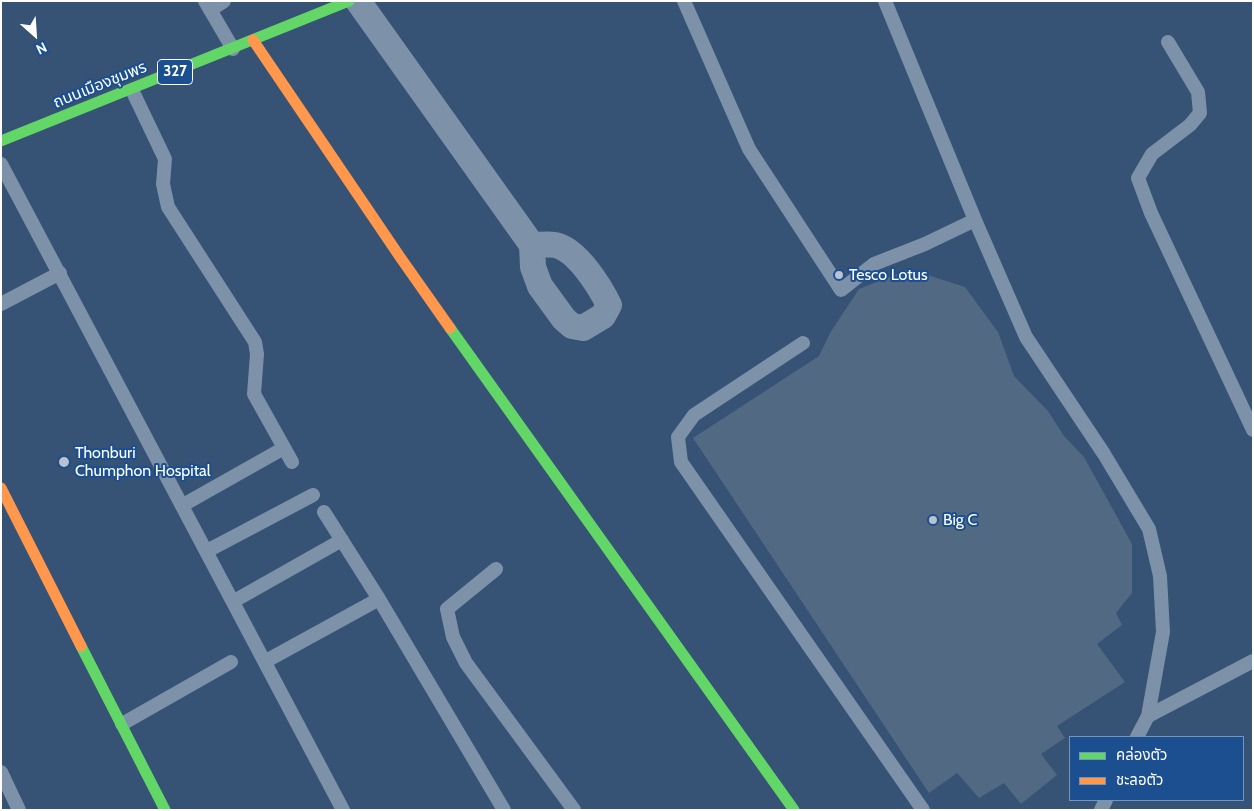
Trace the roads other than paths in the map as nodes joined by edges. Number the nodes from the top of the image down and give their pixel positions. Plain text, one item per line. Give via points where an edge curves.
1 (224, 1) edge
2 (349, 1) edge
3 (358, 1) edge
4 (684, 1) edge
5 (885, 1) edge
6 (207, 6) edge
7 (324, 6) edge
8 (253, 40) junction
9 (1168, 42) dead end
10 (233, 48) junction
11 (132, 90) junction
12 (1, 141) edge
13 (1, 164) edge
14 (975, 220) junction
15 (532, 245) dead end
16 (60, 273) junction
17 (1, 304) edge
18 (802, 343) dead end
19 (1253, 430) edge
20 (284, 448) junction
21 (292, 462) dead end
22 (1, 488) edge
23 (313, 495) dead end
24 (183, 505) junction
25 (324, 512) dead end
26 (342, 540) junction
27 (207, 551) junction
28 (496, 568) dead end
29 (379, 599) junction
30 (234, 601) junction
31 (266, 661) junction
32 (1253, 661) edge
33 (231, 662) dead end
34 (1148, 716) junction
35 (122, 724) junction
36 (1138, 736) edge
37 (1, 772) edge
38 (19, 810) edge
39 (165, 810) edge
40 (343, 810) edge
41 (504, 810) edge
42 (574, 810) edge
43 (794, 810) edge
44 (923, 810) edge

1 - 6 lane
2 - 7 street, ถนนเมืองชุมพร / 327
3 - 15 street
4 - 14 lane via 749,149 841,290 874,264
5 - 14 lane
6 - 10 lane
7 - 8 street, ถนนเมืองชุมพร / 327
8 - 10 street, ถนนเมืองชุมพร / 327
8 - 43 street via 400,257
9 - 19 lane via 1198,92 1200,113 1190,125 1152,154 1138,178 1151,213
10 - 11 street, ถนนเมืองชุมพร / 327
11 - 12 street, ถนนเมืองชุมพร / 327
11 - 20 lane via 165,159 163,184 168,207 254,342 257,354 254,394
13 - 16 lane
14 - 34 lane via 1026,337 1104,454 1149,529 1160,576 1163,632
16 - 17 lane
16 - 24 lane
18 - 44 lane via 694,415 678,437 681,462
20 - 21 lane
20 - 24 lane
22 - 35 street
23 - 27 lane
24 - 27 lane
25 - 26 lane
26 - 29 lane
26 - 30 lane
27 - 30 lane
28 - 42 lane via 446,609 453,636 466,663
29 - 31 lane
29 - 41 lane
30 - 31 lane
31 - 40 lane
32 - 34 lane
33 - 35 lane
34 - 36 lane
35 - 39 street
37 - 38 lane

